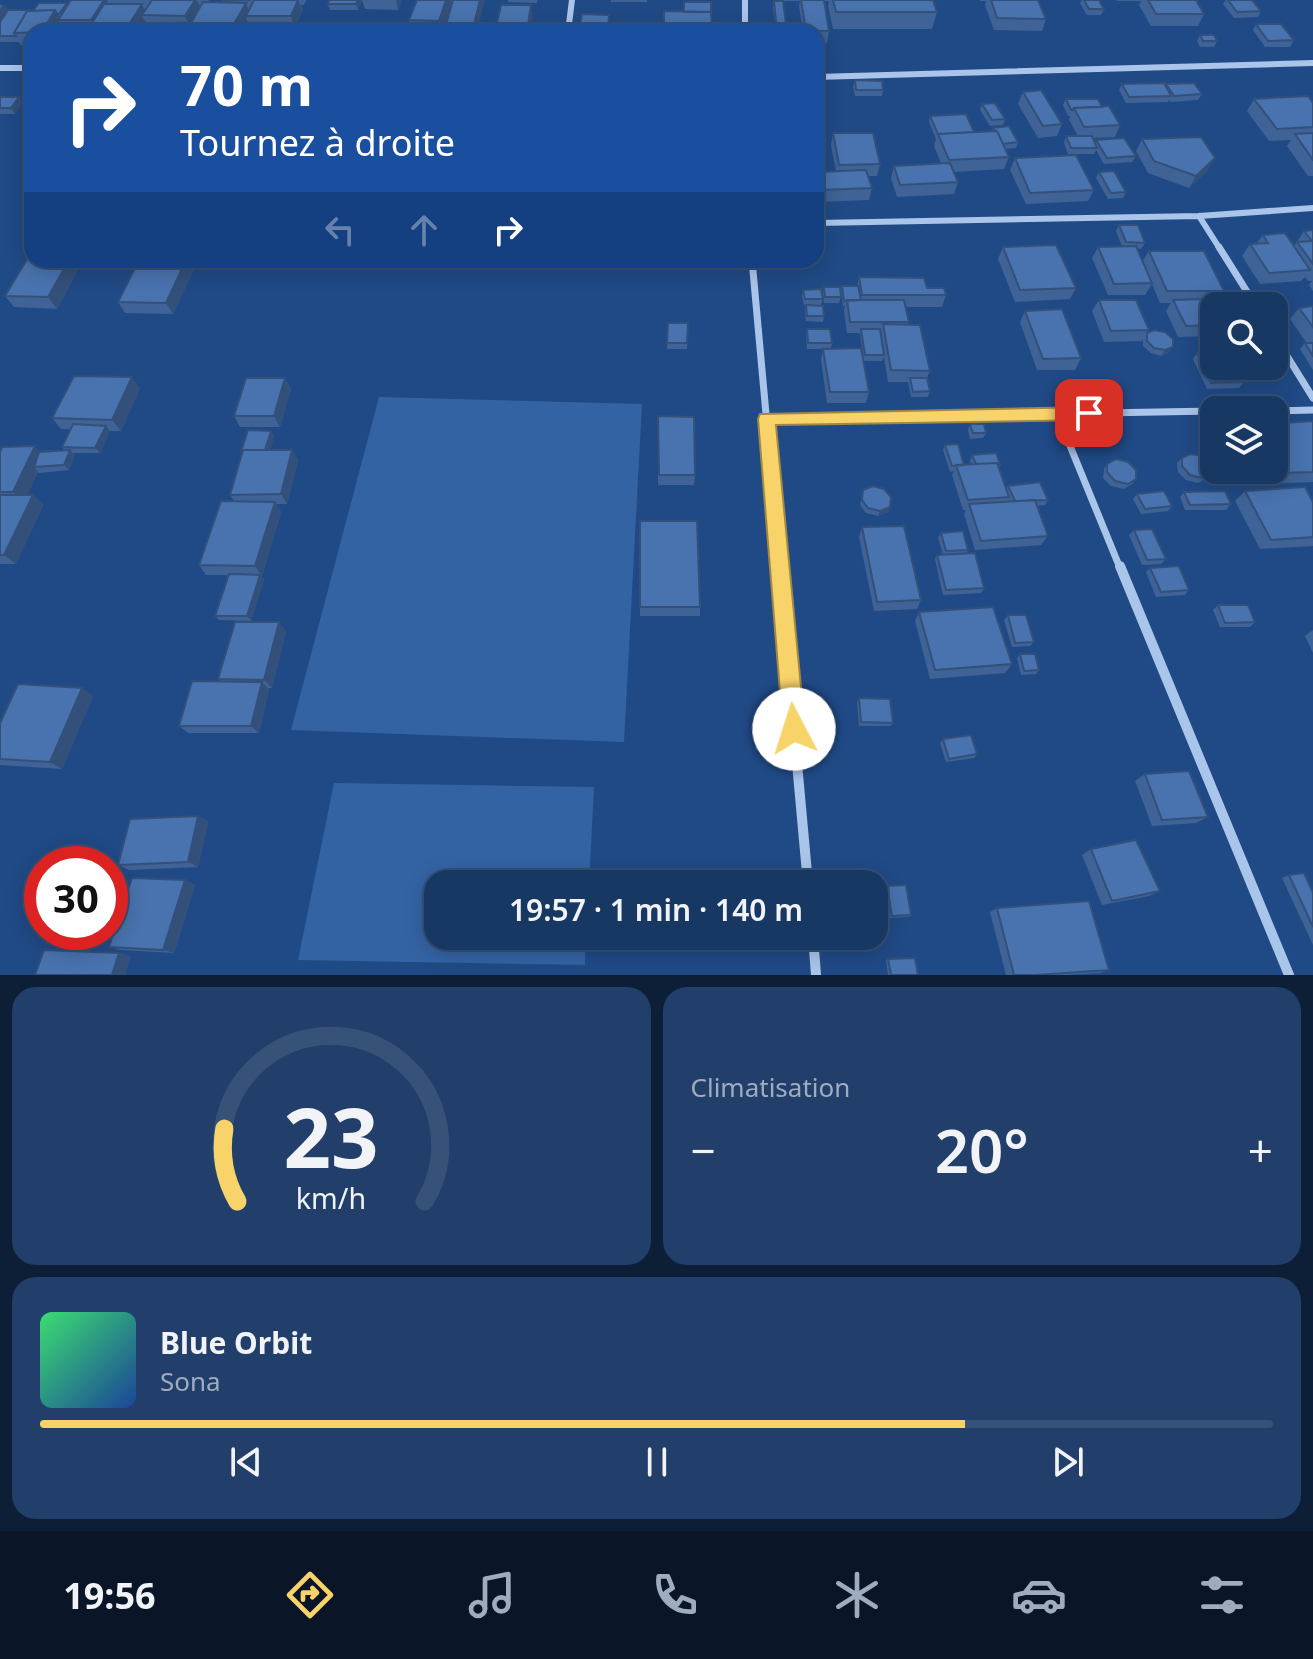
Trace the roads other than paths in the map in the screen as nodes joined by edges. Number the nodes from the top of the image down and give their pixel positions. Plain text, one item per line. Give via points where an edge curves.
1 (572, 0) edge
2 (745, 0) edge
3 (569, 24) edge
4 (745, 24) edge
5 (1313, 63) edge
6 (0, 68) edge
7 (24, 68) edge
8 (824, 77) edge
9 (1313, 208) edge
10 (1199, 216) junction
11 (824, 223) edge
12 (753, 268) edge
13 (1247, 292) edge
14 (1288, 358) edge
15 (1313, 398) edge
16 (1313, 410) edge
17 (1200, 411) edge
18 (1288, 411) edge
19 (1057, 414) junction
20 (766, 419) junction
21 (807, 870) edge
22 (814, 950) edge
23 (816, 975) edge
24 (1289, 975) edge

1 - 3 street
2 - 4 street
5 - 8 street
6 - 7 street
9 - 10 street
10 - 11 street
10 - 13 street
12 - 20 street
14 - 15 street
16 - 18 street
17 - 19 street
19 - 20 street
19 - 24 street
20 - 21 street
22 - 23 street

